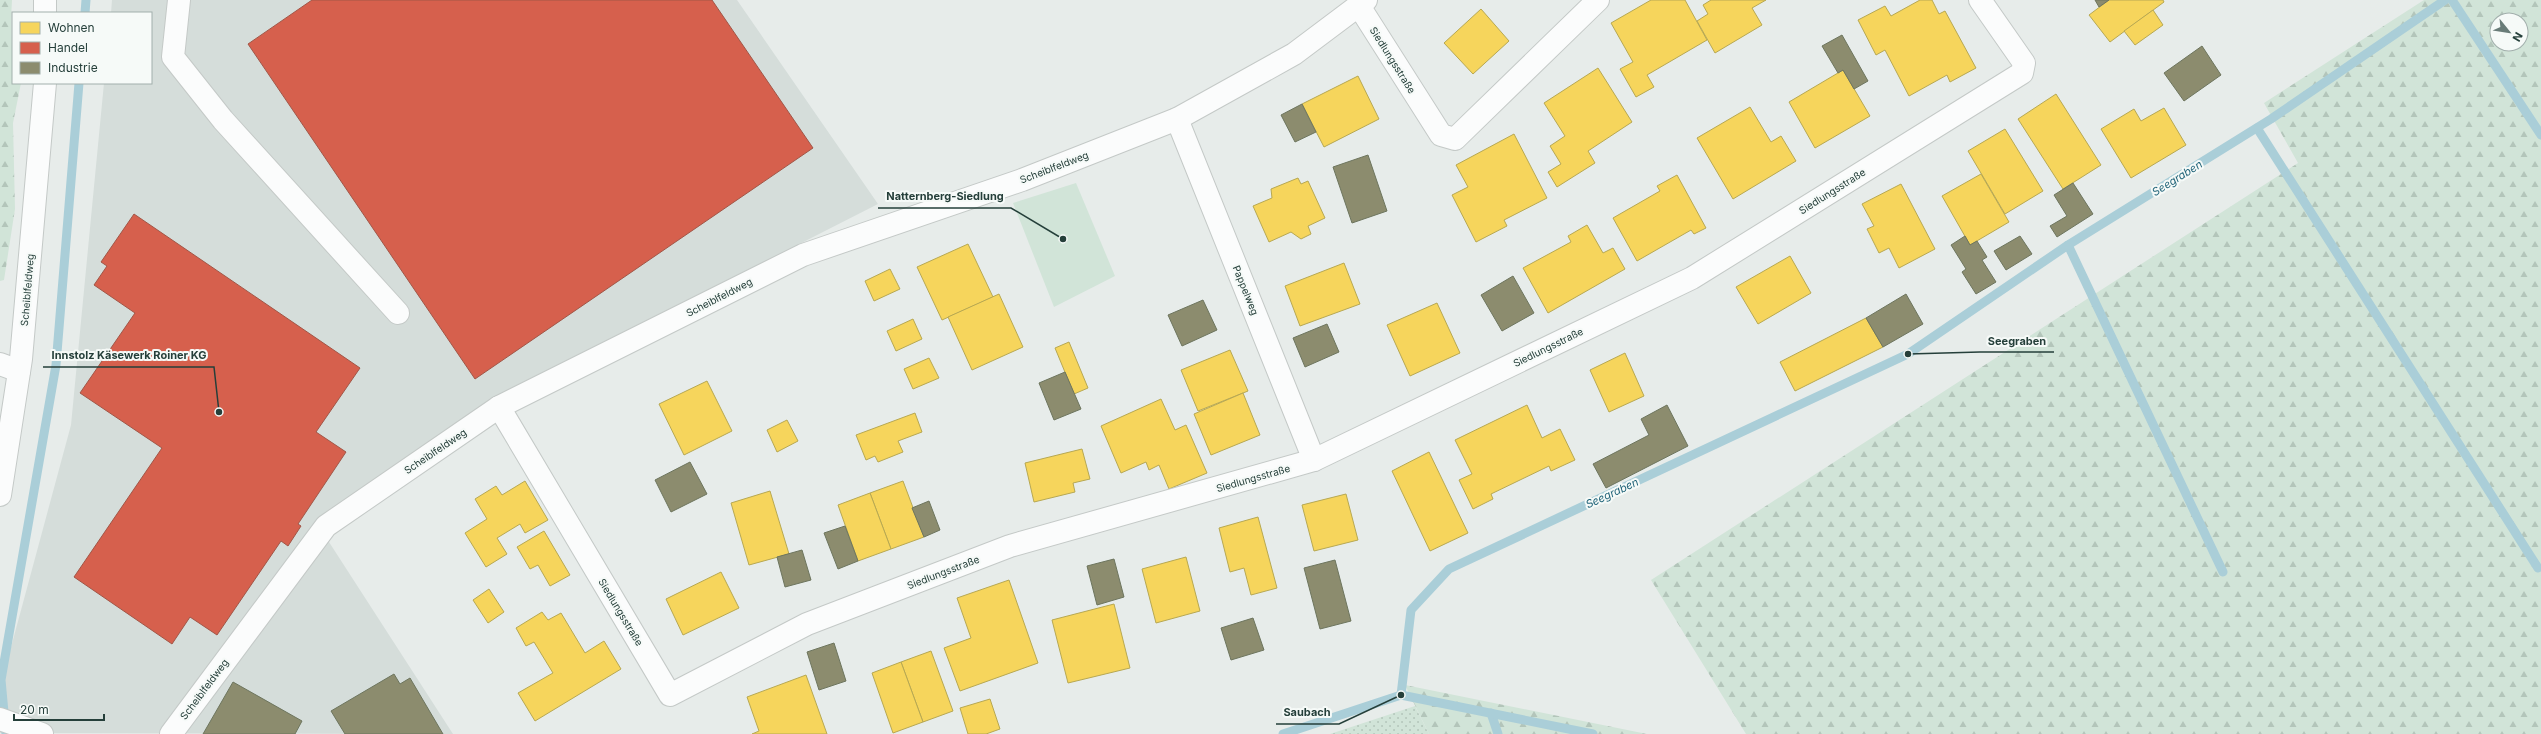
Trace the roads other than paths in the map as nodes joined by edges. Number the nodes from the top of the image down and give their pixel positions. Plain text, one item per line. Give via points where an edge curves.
1 (45, 0) edge
2 (179, 0) edge
3 (1598, 0) edge
4 (1980, 0) edge
5 (1362, 3) edge
6 (45, 12) edge
7 (45, 84) edge
8 (1178, 119) junction
9 (398, 313) dead end
10 (10, 368) edge
11 (499, 407) junction
12 (1314, 460) junction
13 (0, 495) edge
14 (8, 722) edge
15 (42, 734) edge
16 (171, 734) edge

1 - 6 street
2 - 9 street via 173,57 223,120
3 - 5 street, Siedlungsstraße via 1455,139 1441,135
4 - 12 street, Siedlungsstraße via 2024,63 2022,72 1692,278
5 - 8 street, Scheiblfeldweg via 1294,54
7 - 10 street, Scheiblfeldweg
8 - 11 street, Scheiblfeldweg via 1022,180 803,255
8 - 12 street, Pappelweg
10 - 13 street, Scheiblfeldweg
11 - 12 street, Siedlungsstraße via 670,695 807,624 1010,546
11 - 16 street, Scheiblfeldweg via 326,526
14 - 15 street

